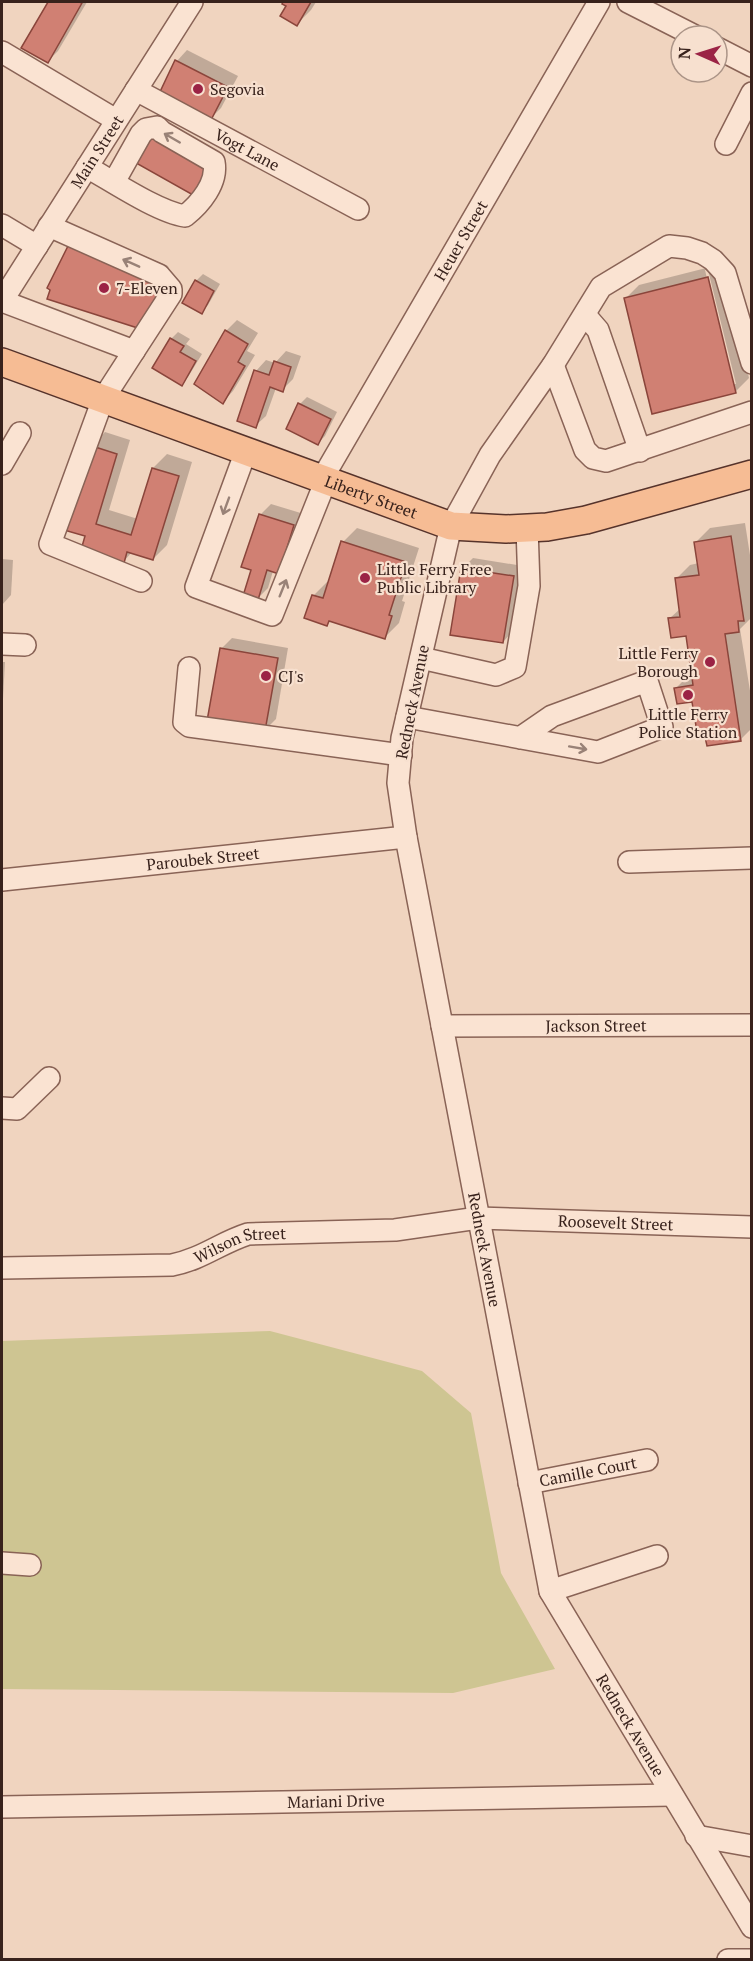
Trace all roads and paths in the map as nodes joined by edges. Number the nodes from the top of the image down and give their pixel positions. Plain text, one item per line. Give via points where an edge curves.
1 (192, 2) edge
2 (599, 2) edge
3 (628, 2) edge
4 (671, 24) edge
5 (2, 52) edge
6 (729, 54) edge
7 (752, 66) edge
8 (136, 90) junction
9 (752, 93) edge
10 (116, 120) junction
11 (726, 144) dead end
12 (87, 167) junction
13 (114, 182) junction
14 (358, 209) dead end
15 (2, 225) edge
16 (49, 226) junction
17 (37, 246) junction
18 (2, 301) edge
19 (585, 315) junction
20 (134, 351) junction
21 (2, 362) edge
22 (752, 363) edge
23 (553, 366) junction
24 (103, 399) junction
25 (752, 412) edge
26 (20, 433) dead end
27 (246, 451) junction
28 (640, 451) junction
29 (2, 464) edge
30 (752, 474) edge
31 (324, 480) junction
32 (451, 526) junction
33 (527, 528) junction
34 (141, 581) dead end
35 (2, 644) edge
36 (25, 645) dead end
37 (421, 658) junction
38 (189, 668) dead end
39 (407, 717) junction
40 (520, 738) junction
41 (401, 755) junction
42 (406, 837) junction
43 (752, 858) edge
44 (629, 862) dead end
45 (2, 880) edge
46 (442, 1026) junction
47 (752, 1026) edge
48 (49, 1078) dead end
49 (2, 1108) edge
50 (478, 1218) junction
51 (752, 1227) edge
52 (2, 1268) edge
53 (647, 1460) dead end
54 (529, 1483) junction
55 (657, 1556) dead end
56 (2, 1563) edge
57 (30, 1565) dead end
58 (550, 1590) junction
59 (672, 1795) junction
60 (2, 1807) edge
61 (696, 1836) junction
62 (752, 1846) edge
63 (752, 1927) edge
64 (728, 1959) edge
65 (750, 1959) edge

1 - 8 street, Main Street
2 - 31 street, Heuer Street
3 - 4 street
5 - 10 street
6 - 7 street
8 - 10 street, Main Street
8 - 14 street, Vogt Lane
9 - 11 street
10 - 12 street, Main Street
12 - 13 street
12 - 16 street, Main Street
13 -> 13 street via 173,214 185,216 196,207 216,172 214,162 157,127 141,134
15 - 17 street
16 - 17 street, Main Street
20 -> 16 street via 171,289 159,275
17 - 18 street, Main Street
18 - 20 street
19 - 22 street, Redneck Avenue via 601,287 669,246 687,248 713,260 725,273
19 - 23 street, Redneck Avenue
19 - 28 street via 598,330
20 - 24 street
21 - 24 main road, Liberty Street
23 - 28 street via 585,450 593,458 606,461
23 - 32 street, Redneck Avenue via 490,455
24 - 27 main road, Liberty Street
24 - 34 street via 50,544
25 - 28 street
26 - 29 street
27 - 31 main road, Liberty Street
27 -> 31 street, Heuer Street via 196,587 272,615
30 - 33 main road, Liberty Street via 586,520
31 - 32 main road, Liberty Street
32 - 33 main road, Liberty Street
32 - 37 street, Redneck Avenue
33 - 37 street via 529,585 515,667 496,675
35 - 36 street
37 - 39 street, Redneck Avenue
38 - 41 street via 184,722 189,726
39 - 40 street
39 - 41 street, Redneck Avenue
40 -> 40 street via 598,752 662,727 647,681 552,716
41 - 42 street, Redneck Avenue via 398,783
42 - 45 street, Paroubek Street
42 - 46 street, Redneck Avenue
43 - 44 street
46 - 47 street, Jackson Street
46 - 50 street, Redneck Avenue
48 - 49 street via 17,1109
50 - 51 street, Roosevelt Street
50 - 52 street, Wilson Street via 394,1230 248,1234 191,1261 172,1265
50 - 54 street, Redneck Avenue
53 - 54 street, Camille Court
54 - 58 street, Redneck Avenue
55 - 58 street
56 - 57 street
58 - 59 street, Redneck Avenue
59 - 60 street, Mariani Drive
59 - 61 street, Redneck Avenue
61 - 62 street
61 - 63 street, Redneck Avenue
64 - 65 street

